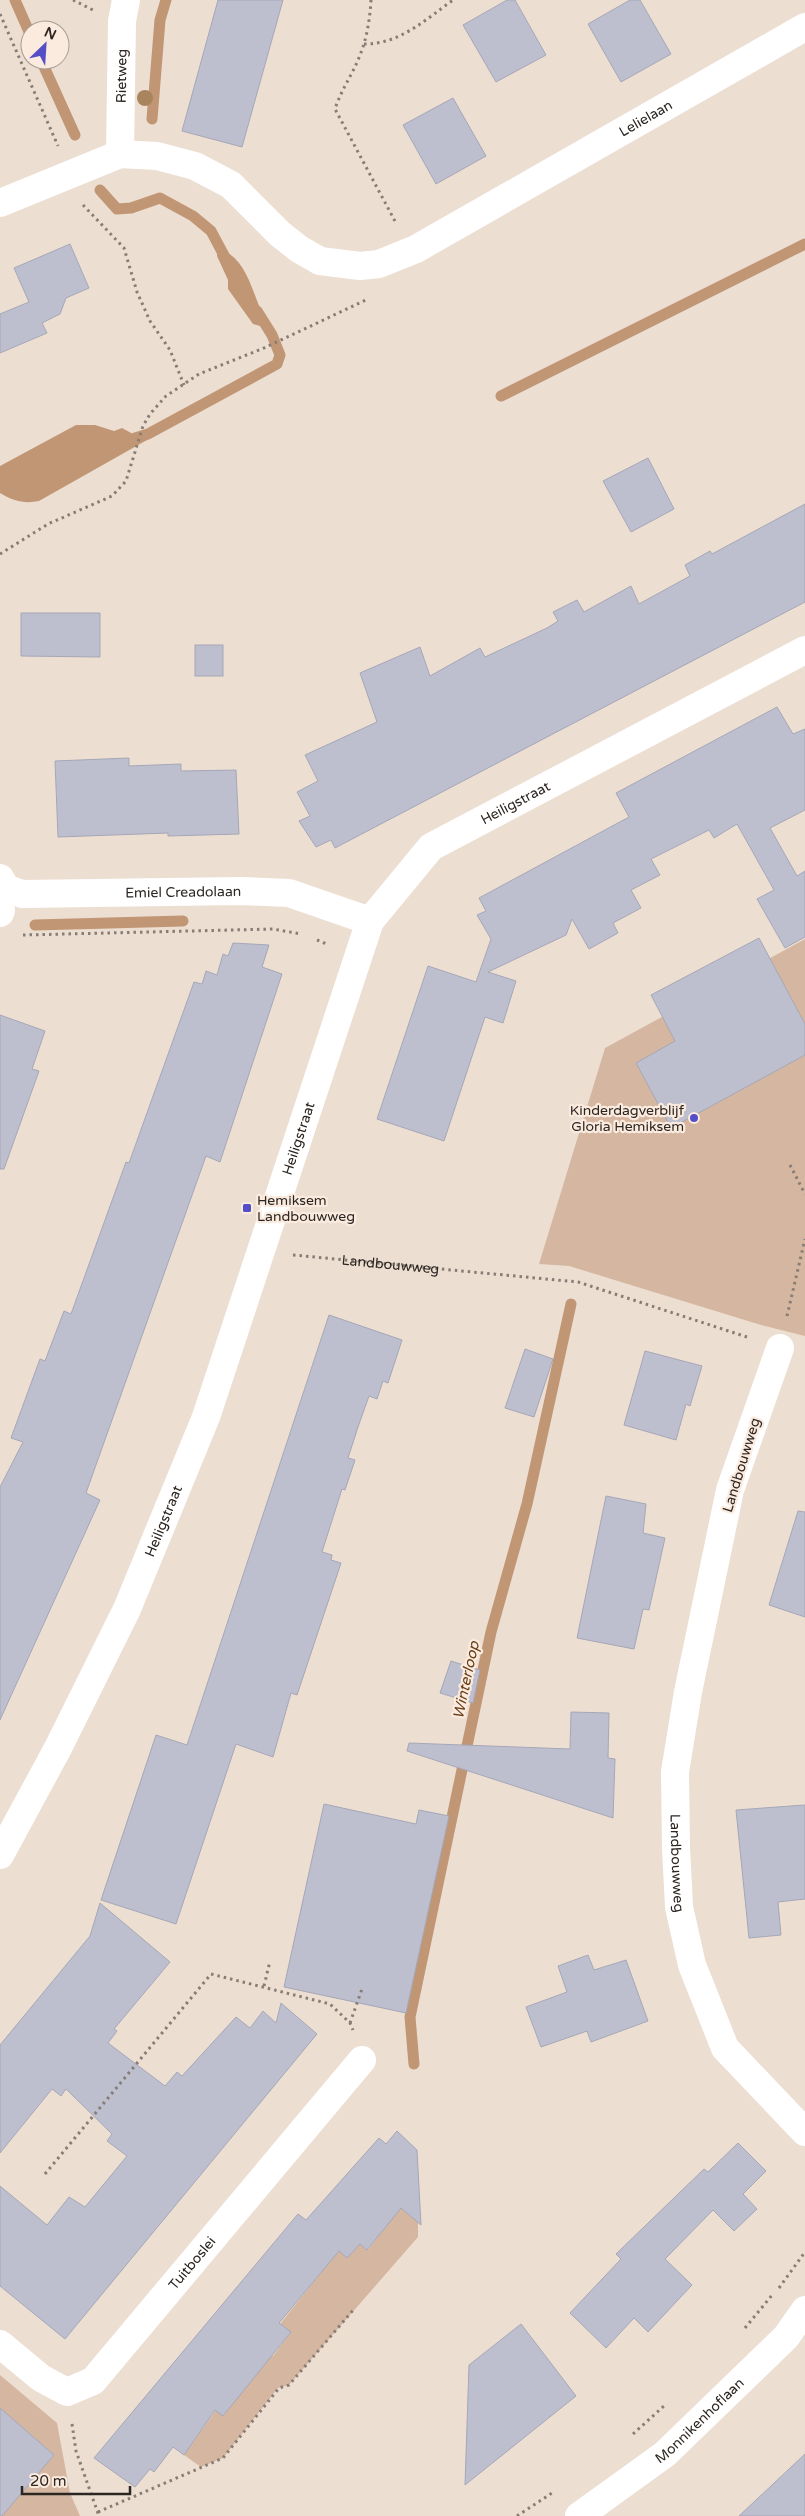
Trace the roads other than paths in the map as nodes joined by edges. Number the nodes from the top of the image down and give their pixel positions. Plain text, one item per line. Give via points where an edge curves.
1 (126, 0) edge
2 (805, 27) edge
3 (120, 154) junction
4 (0, 203) edge
5 (805, 650) edge
6 (2, 897) edge
7 (370, 921) junction
8 (780, 1348) road end
9 (0, 1855) edge
10 (362, 2060) road end
11 (805, 2132) edge
12 (805, 2310) edge
13 (0, 2344) edge
14 (579, 2516) edge

1 - 3 street, Rietweg via 122,21
2 - 3 street, Lelielaan via 416,249 370,265 320,261 280,234 231,185 202,170 157,156
3 - 4 street via 74,186
5 - 7 street, Heiligstraat via 431,847
6 - 7 street, Emiel Creadolaan via 22,894 289,893
7 - 9 street, Heiligstraat via 206,1417 127,1609
8 - 11 street, Landbouwweg via 730,1490 688,1692 675,1772 676,1848 680,1907 692,1965 724,2048
10 - 13 street, Tuitboslei via 93,2381 67,2392 41,2378
12 - 14 street, Monnikenhoflaan via 786,2337 665,2454

